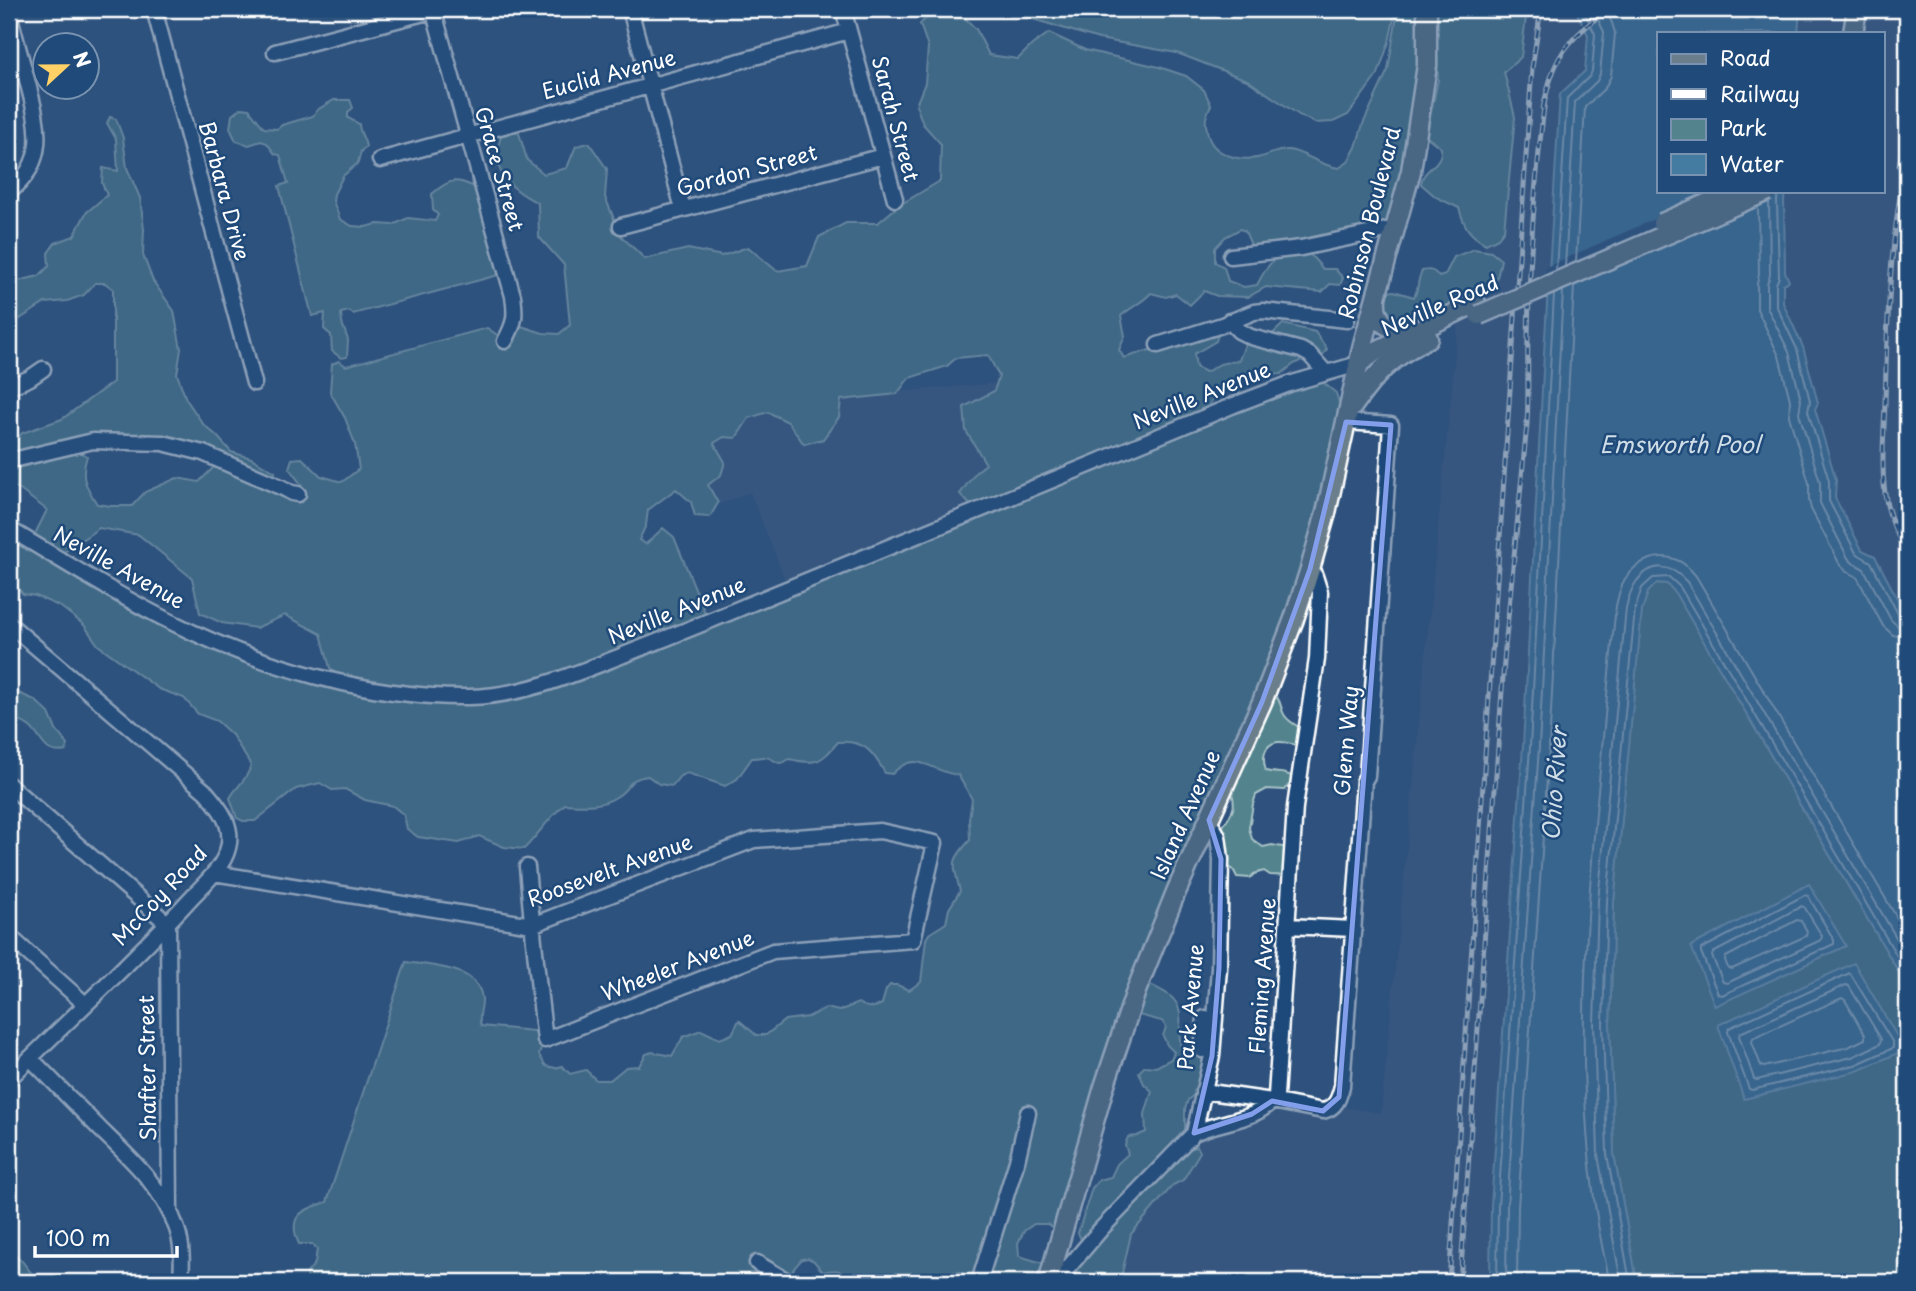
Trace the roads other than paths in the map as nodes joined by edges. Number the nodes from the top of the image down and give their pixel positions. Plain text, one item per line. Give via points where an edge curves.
1 (155, 9) edge
2 (435, 9) edge
3 (630, 9) edge
4 (843, 9) edge
5 (1427, 9) edge
6 (1845, 9) edge
7 (1857, 9) edge
8 (9, 12) edge
9 (849, 31) junction
10 (1841, 32) edge
11 (1853, 32) edge
12 (275, 52) dead end
13 (651, 86) junction
14 (467, 136) junction
15 (883, 156) junction
16 (380, 160) dead end
17 (9, 192) edge
18 (1734, 192) edge
19 (1766, 192) edge
20 (895, 199) dead end
21 (683, 209) junction
22 (621, 226) dead end
23 (1396, 228) junction
24 (1231, 256) dead end
25 (1376, 291) junction
26 (1478, 309) junction
27 (1347, 320) dead end
28 (1229, 321) junction
29 (1431, 330) junction
30 (505, 341) dead end
31 (1158, 345) dead end
32 (1358, 364) junction
33 (43, 369) dead end
34 (1326, 373) junction
35 (254, 383) dead end
36 (9, 387) edge
37 (1347, 418) junction
38 (9, 461) edge
39 (298, 494) dead end
40 (9, 529) edge
41 (1310, 569) junction
42 (9, 624) edge
43 (9, 785) edge
44 (1209, 820) junction
45 (527, 867) dead end
46 (214, 873) junction
47 (168, 924) junction
48 (532, 925) junction
49 (1219, 926) junction
50 (1287, 926) junction
51 (1354, 929) junction
52 (9, 936) edge
53 (913, 940) joint
54 (85, 1004) junction
55 (1202, 1050) dead end
56 (30, 1058) junction
57 (9, 1079) edge
58 (1203, 1091) junction
59 (1272, 1101) junction
60 (1028, 1113) dead end
61 (1194, 1133) junction
62 (170, 1212) junction
63 (757, 1263) dead end
64 (181, 1282) edge
65 (789, 1282) edge
66 (979, 1282) edge
67 (1048, 1282) edge
68 (1056, 1282) edge

1 - 35 street, Barbara Drive
2 - 12 street
2 - 14 street, Grace Street
3 - 13 street
4 - 9 street, Sarah Street
5 - 23 main road, Robinson Boulevard via 1422,108
6 - 10 main road
7 - 11 main road
8 - 17 street via 38,139 33,162
9 - 13 street, Euclid Avenue
9 - 15 street, Sarah Street
13 - 14 street, Euclid Avenue
13 - 21 street
14 - 16 street, Euclid Avenue
14 - 30 street, Grace Street via 513,296 514,325
15 - 20 street, Sarah Street
15 - 21 street, Gordon Street
18 - 26 main road, Neville Road, bridge
19 - 26 main road, Neville Road, bridge
21 - 22 street, Gordon Street
23 - 24 street via 1301,248
23 - 25 main road, Robinson Boulevard
25 - 29 main road via 1375,306 1385,325 1402,331
25 - 32 main road, Robinson Boulevard
26 - 29 main road, Neville Road
27 - 28 street via 1264,311
28 - 31 street
28 - 34 street via 1251,337 1301,350
29 - 32 main road, Neville Road via 1376,351
29 - 37 main road via 1383,367
32 - 34 street, Neville Avenue
32 - 37 main road, Island Avenue
33 - 36 street
34 - 40 street, Neville Avenue via 1234,405 543,686 493,695 404,693 281,667 170,622
37 - 41 main road, Island Avenue
37 - 51 street, Glenn Way via 1391,425
38 - 39 street via 93,442 163,443 203,453
41 - 44 main road, Island Avenue via 1262,702
41 - 50 street, Fleming Avenue via 1320,592 1317,659 1295,807
42 - 46 street, McCoy Road via 218,805 230,834 225,857
43 - 47 street
44 - 49 street, Park Avenue via 1218,836 1221,859
44 - 67 main road, Island Avenue via 1136,991
45 - 48 street
46 - 47 street, McCoy Road
46 - 48 street, Roosevelt Avenue
47 - 54 street, McCoy Road
47 - 62 street, Shafter Street
48 - 53 street, Wheeler Avenue via 545,1040 773,951
48 - 53 street, Roosevelt Avenue via 754,840 880,831 935,843
49 - 55 street, Park Avenue
49 - 58 street, Park Avenue via 1212,1056
50 - 51 street
50 - 59 street, Fleming Avenue via 1277,1089
51 - 59 street, Glenn Way via 1345,1065 1335,1106 1323,1111
52 - 54 street
54 - 56 street, McCoy Road
56 - 57 street, McCoy Road
56 - 62 street via 142,1171
58 - 59 street
58 - 61 street, Park Avenue
59 - 61 street via 1252,1114
60 - 66 street
61 - 68 street
62 - 64 street via 181,1246
63 - 65 street

